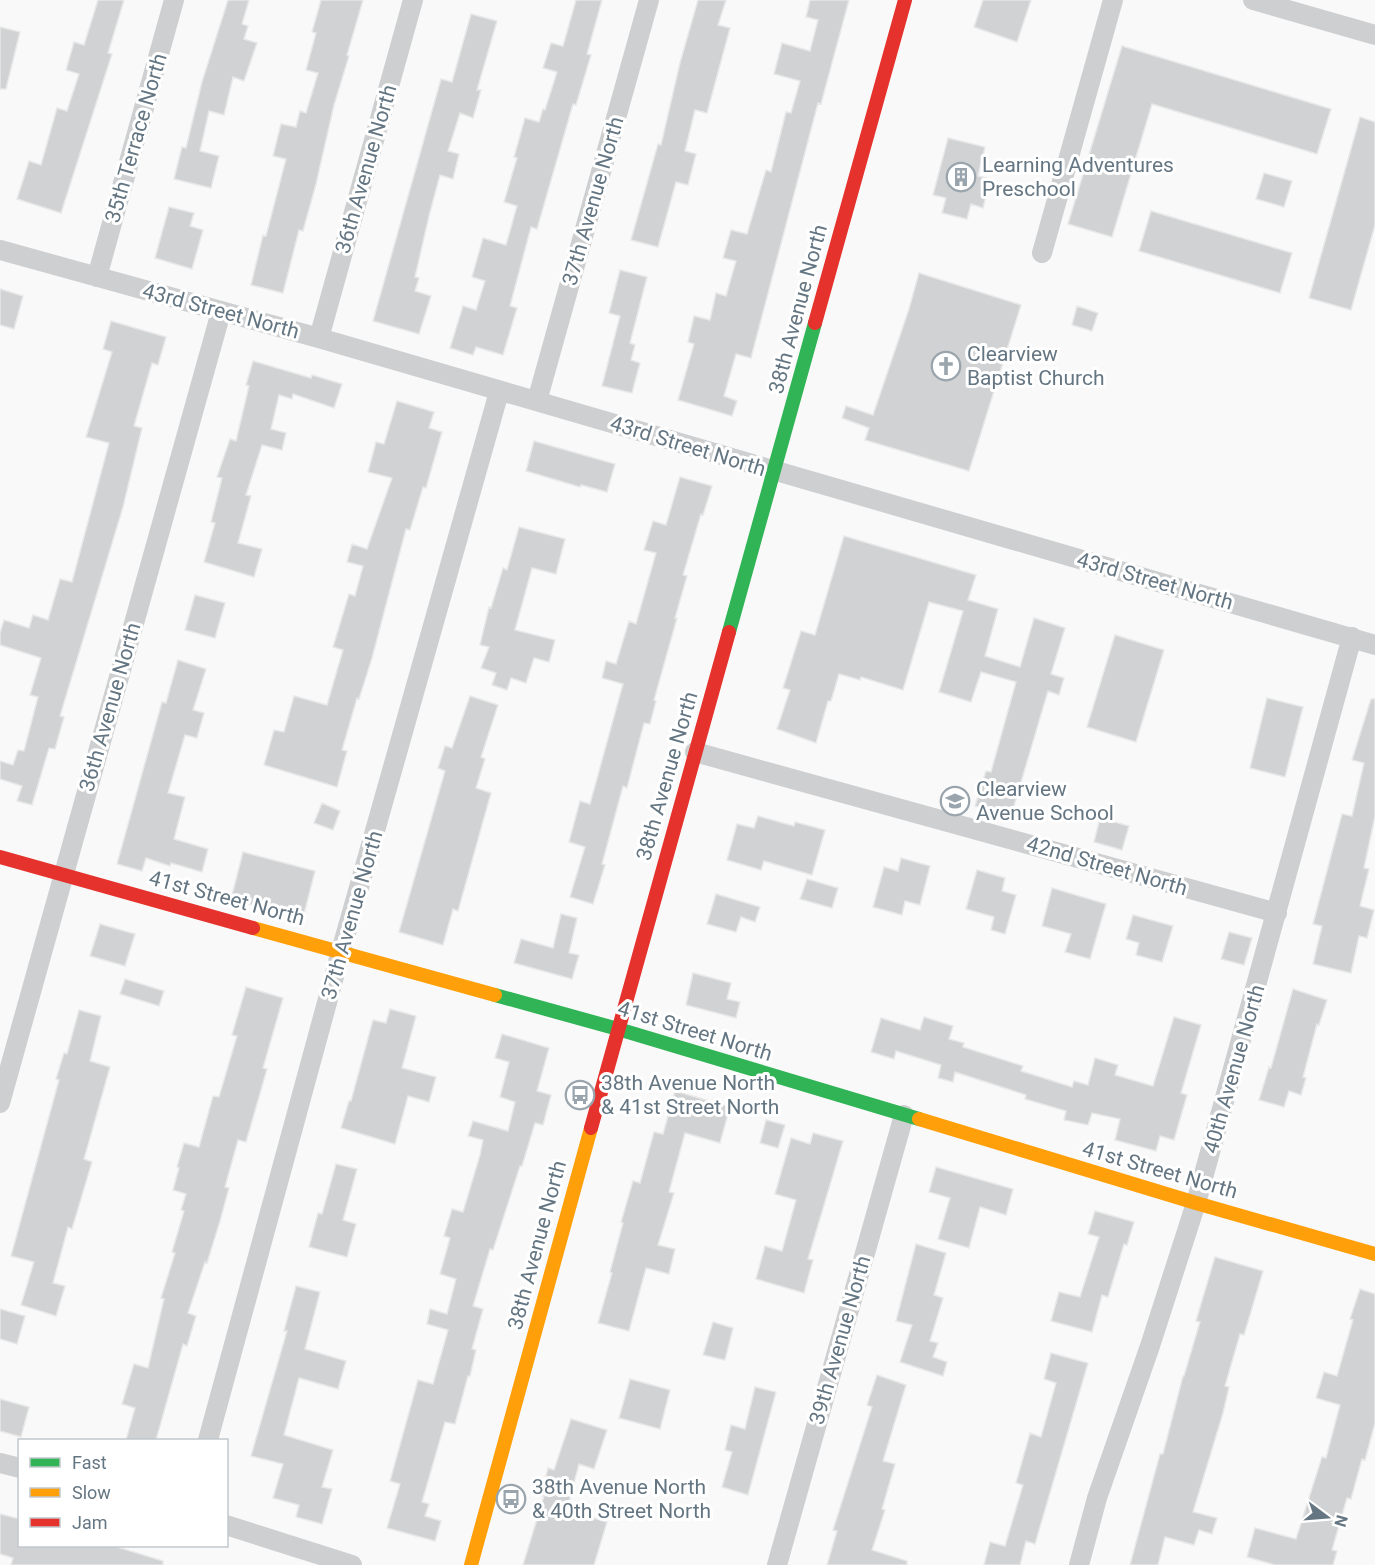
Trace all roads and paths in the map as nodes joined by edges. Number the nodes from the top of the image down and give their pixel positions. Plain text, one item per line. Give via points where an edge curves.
1 (174, 0) edge
2 (413, 0) edge
3 (649, 0) edge
4 (905, 0) edge
5 (1113, 0) edge
6 (1253, 0) edge
7 (1375, 34) edge
8 (0, 250) edge
9 (1042, 253) dead end
10 (97, 277) junction
11 (221, 312) junction
12 (319, 338) junction
13 (500, 392) junction
14 (537, 401) junction
15 (774, 472) junction
16 (1352, 637) junction
17 (1375, 645) edge
18 (695, 752) junction
19 (0, 856) edge
20 (64, 874) junction
21 (1277, 914) junction
22 (341, 951) junction
23 (618, 1029) junction
24 (5, 1066) edge
25 (0, 1103) edge
26 (904, 1115) junction
27 (1196, 1203) junction
28 (1375, 1254) edge
29 (208, 1439) edge
30 (0, 1463) edge
31 (18, 1468) edge
32 (228, 1526) edge
33 (352, 1565) edge
34 (471, 1565) edge
35 (777, 1565) edge
36 (1079, 1565) edge

1 - 10 street, 35th Terrace North
2 - 12 street, 36th Avenue North
3 - 14 street, 37th Avenue North
4 - 15 main road, 38th Avenue North
5 - 9 street
6 - 7 street
8 - 10 street, 43rd Street North
10 - 11 street, 43rd Street North
11 - 12 street, 43rd Street North
11 - 20 street, 36th Avenue North
12 - 13 street, 43rd Street North
13 - 14 street, 43rd Street North
13 - 22 street, 37th Avenue North
14 - 15 street, 43rd Street North
15 - 16 street, 43rd Street North
15 - 18 main road, 38th Avenue North
16 - 17 street, 43rd Street North
16 - 21 street, 40th Avenue North
18 - 21 street, 42nd Street North
18 - 23 main road, 38th Avenue North
19 - 20 main road, 41st Street North
20 - 22 main road, 41st Street North
20 - 24 street, 36th Avenue North
21 - 27 street, 40th Avenue North
22 - 23 main road, 41st Street North
22 - 29 street, 37th Avenue North
23 - 26 main road, 41st Street North
23 - 34 main road, 38th Avenue North
24 - 25 street, 36th Avenue North
26 - 27 main road, 41st Street North
26 - 35 street, 39th Avenue North
27 - 28 main road, 41st Street North
27 - 36 street, 40th Avenue North via 1097,1498
30 - 31 street
32 - 33 street

